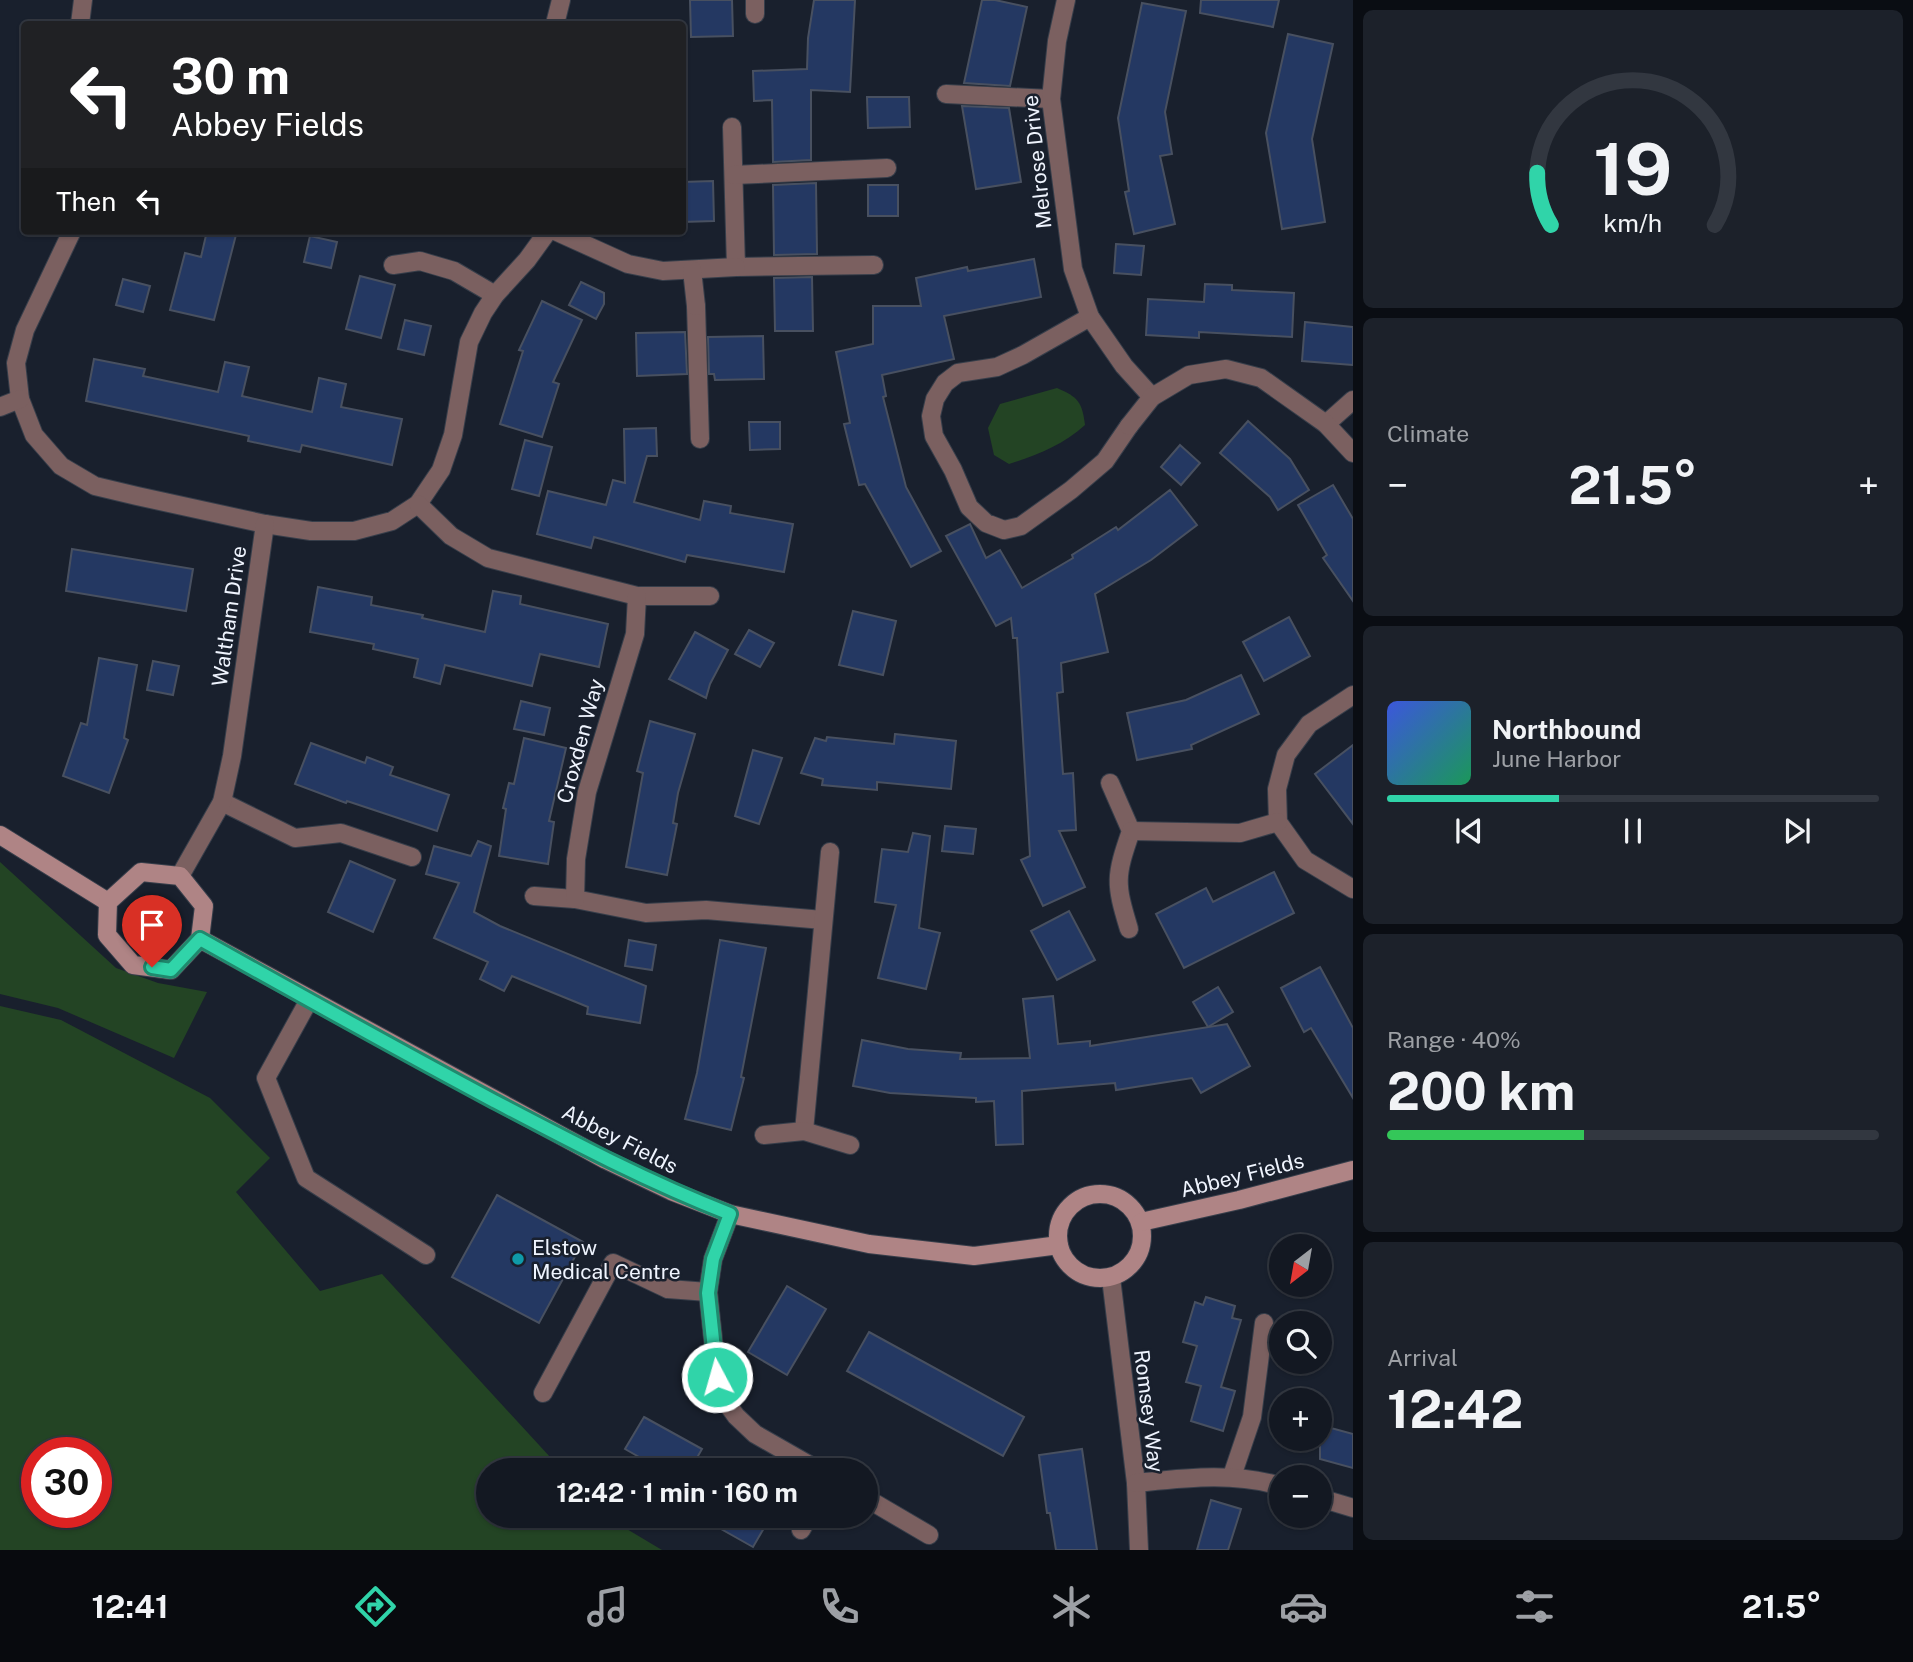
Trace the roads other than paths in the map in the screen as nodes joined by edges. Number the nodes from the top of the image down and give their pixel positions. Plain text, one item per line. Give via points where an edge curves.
1 (83, 0) edge
2 (561, 0) edge
3 (1066, 0) edge
4 (80, 21) edge
5 (556, 21) edge
6 (946, 94) dead end
7 (1051, 99) junction
8 (732, 127) dead end
9 (887, 168) dead end
10 (734, 175) junction
11 (70, 235) edge
12 (545, 235) edge
13 (564, 235) edge
14 (393, 265) dead end
15 (874, 265) dead end
16 (736, 267) junction
17 (692, 270) junction
18 (495, 295) junction
19 (1090, 317) junction
20 (1152, 397) junction
21 (20, 399) junction
22 (1353, 400) edge
23 (0, 407) edge
24 (1326, 424) junction
25 (700, 439) dead end
26 (1353, 453) edge
27 (418, 504) junction
28 (265, 524) junction
29 (710, 596) dead end
30 (637, 597) junction
31 (1353, 695) edge
32 (1110, 783) dead end
33 (222, 802) junction
34 (1278, 822) junction
35 (1132, 831) junction
36 (0, 835) edge
37 (830, 852) dead end
38 (412, 857) dead end
39 (180, 876) junction
40 (1353, 889) edge
41 (534, 896) dead end
42 (575, 899) junction
43 (108, 902) junction
44 (823, 920) junction
45 (1129, 929) dead end
46 (200, 939) junction
47 (309, 1000) junction
48 (804, 1130) junction
49 (765, 1135) dead end
50 (850, 1145) dead end
51 (1353, 1170) edge
52 (730, 1214) junction
53 (1141, 1222) junction
54 (1059, 1245) junction
55 (426, 1255) dead end
56 (1111, 1278) junction
57 (708, 1293) junction
58 (1264, 1323) dead end
59 (543, 1393) dead end
60 (797, 1458) edge
61 (1232, 1476) junction
62 (1136, 1483) junction
63 (1269, 1484) edge
64 (1332, 1502) edge
65 (878, 1505) edge
66 (1353, 1508) edge
67 (929, 1535) dead end
68 (1139, 1550) edge

1 - 4 street
2 - 5 street
3 - 7 street, Melrose Drive
6 - 7 street
7 - 19 street, Melrose Drive via 1073,269
8 - 10 street
9 - 10 street
10 - 16 street
11 - 21 street via 25,330 16,363
12 - 18 street, Waltham Drive
13 - 17 street via 628,264 663,271
14 - 18 street via 420,261 454,271
15 - 16 street
16 - 17 street
17 - 25 street
18 - 27 street, Waltham Drive via 469,342 453,435 441,470
19 - 20 street, Melrose Drive
19 - 20 street via 1006,363 958,373 945,383 931,415 934,436 969,507 986,523 1004,530 1021,526 1105,461
20 - 24 street via 1189,375 1226,369 1261,378
21 - 23 street
21 - 28 street via 34,435 52,456 95,486
22 - 24 street
24 - 26 street
27 - 28 street, Waltham Drive via 392,521 354,531
27 - 30 street via 451,536 488,558
28 - 33 street, Waltham Drive
29 - 30 street
30 - 42 street, Croxden Way via 635,634 587,792
31 - 34 street via 1309,724 1286,755 1277,789
32 - 35 street
33 - 38 street via 295,838 341,833
33 - 39 street, Waltham Drive
34 - 35 street via 1240,833
34 - 40 street via 1305,859
35 - 45 street via 1119,864 1117,889
36 - 43 street
37 - 44 street
39 - 43 street via 141,872
39 - 46 street via 204,906
41 - 42 street
42 - 44 street via 646,913 706,910
43 - 46 street via 107,935 133,965 171,970
44 - 48 street
46 - 47 street, Abbey Fields
47 - 52 street, Abbey Fields via 606,1160
47 - 55 street via 266,1078 306,1178
48 - 49 street
48 - 50 street
51 - 53 street, Abbey Fields
52 - 54 street, Abbey Fields via 869,1244 974,1256
52 - 57 street via 713,1259
53 - 54 street via 1123,1200 1096,1194 1070,1206 1058,1231
53 - 56 street via 1138,1256 1124,1272
54 - 56 street via 1072,1269 1084,1276
56 - 62 street, Romsey Way
57 - 59 street via 668,1289 613,1263
57 - 60 street via 723,1398 755,1434
58 - 61 street via 1252,1417
61 - 62 street
61 - 63 street
62 - 68 street, Romsey Way
64 - 66 street
65 - 67 street

